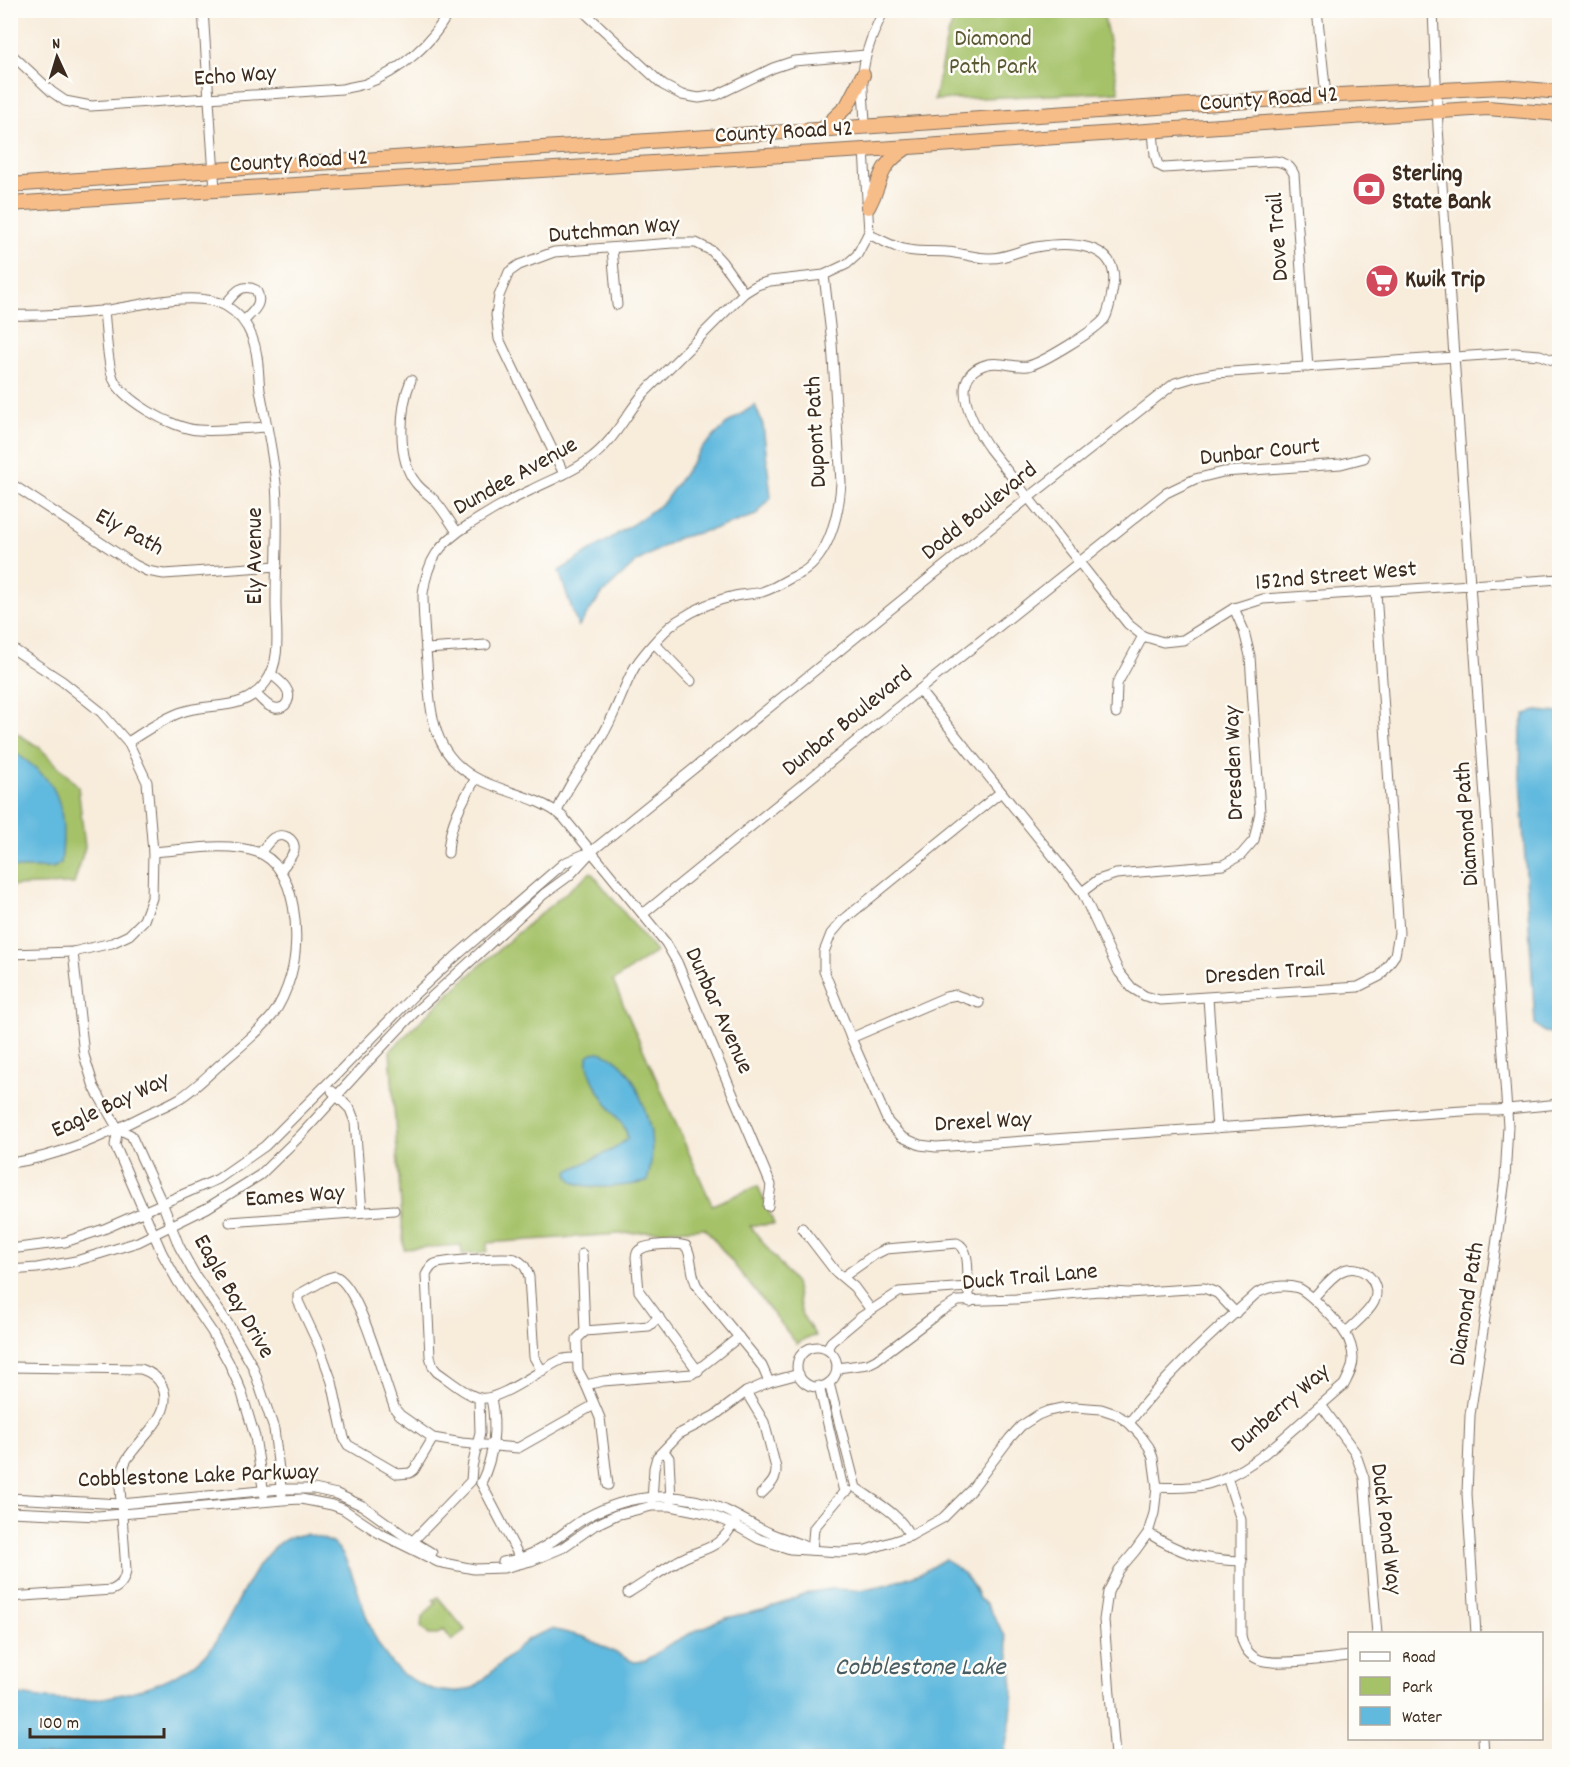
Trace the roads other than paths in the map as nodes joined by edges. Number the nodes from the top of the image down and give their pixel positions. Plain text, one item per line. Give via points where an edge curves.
1 (203, 10) edge
2 (449, 10) edge
3 (582, 10) edge
4 (884, 10) edge
5 (1317, 10) edge
6 (1433, 10) edge
7 (10, 53) edge
8 (866, 55) junction
9 (863, 75) junction
10 (1436, 91) junction
11 (1560, 92) edge
12 (1326, 96) junction
13 (209, 99) junction
14 (1437, 111) junction
15 (1560, 114) edge
16 (892, 126) junction
17 (866, 128) junction
18 (822, 130) junction
19 (1153, 131) junction
20 (906, 147) junction
21 (864, 150) junction
22 (833, 152) junction
23 (214, 170) junction
24 (10, 185) edge
25 (215, 190) junction
26 (10, 204) edge
27 (868, 207) junction
28 (868, 234) junction
29 (612, 249) junction
30 (824, 275) junction
31 (744, 293) junction
32 (225, 306) junction
33 (617, 306) dead end
34 (104, 310) junction
35 (10, 315) edge
36 (244, 321) junction
37 (1455, 357) junction
38 (1560, 363) edge
39 (1308, 367) junction
40 (411, 380) dead end
41 (267, 427) junction
42 (1364, 458) dead end
43 (564, 474) junction
44 (10, 483) edge
45 (1029, 498) junction
46 (457, 532) junction
47 (1079, 562) junction
48 (277, 566) junction
49 (1560, 579) edge
50 (1471, 585) junction
51 (1376, 592) junction
52 (1234, 608) junction
53 (1143, 636) junction
54 (655, 644) junction
55 (486, 645) dead end
56 (10, 647) edge
57 (426, 649) junction
58 (271, 674) junction
59 (691, 681) dead end
60 (919, 690) junction
61 (255, 693) junction
62 (1116, 713) dead end
63 (128, 742) junction
64 (476, 778) junction
65 (1001, 792) junction
66 (557, 812) junction
67 (592, 851) junction
68 (153, 852) junction
69 (260, 853) junction
70 (448, 853) dead end
71 (280, 871) junction
72 (1082, 892) junction
73 (643, 914) junction
74 (73, 952) junction
75 (10, 954) edge
76 (1208, 998) junction
77 (979, 1003) dead end
78 (851, 1038) junction
79 (327, 1085) junction
80 (336, 1096) junction
81 (1560, 1104) edge
82 (1507, 1109) junction
83 (1217, 1128) junction
84 (118, 1129) junction
85 (10, 1163) edge
86 (163, 1205) junction
87 (768, 1206) dead end
88 (394, 1210) dead end
89 (145, 1212) junction
90 (362, 1212) junction
91 (230, 1222) dead end
92 (171, 1226) junction
93 (802, 1228) dead end
94 (154, 1233) junction
95 (10, 1249) edge
96 (582, 1254) dead end
97 (10, 1270) edge
98 (843, 1277) junction
99 (968, 1287) junction
100 (1313, 1298) junction
101 (970, 1302) junction
102 (871, 1310) junction
103 (1236, 1312) junction
104 (658, 1317) junction
105 (585, 1331) junction
106 (1345, 1333) junction
107 (740, 1337) junction
108 (827, 1349) junction
109 (577, 1358) junction
110 (10, 1367) edge
111 (837, 1368) junction
112 (543, 1371) junction
113 (698, 1371) junction
114 (799, 1374) junction
115 (770, 1382) junction
116 (829, 1383) junction
117 (586, 1385) junction
118 (819, 1386) junction
119 (746, 1392) junction
120 (479, 1398) junction
121 (491, 1398) junction
122 (594, 1405) junction
123 (1321, 1405) junction
124 (1129, 1423) junction
125 (433, 1438) junction
126 (478, 1444) junction
127 (493, 1444) junction
128 (664, 1451) junction
129 (1227, 1477) junction
130 (476, 1482) junction
131 (608, 1485) dead end
132 (1157, 1487) junction
133 (856, 1488) junction
134 (281, 1489) junction
135 (264, 1491) junction
136 (844, 1492) junction
137 (761, 1494) dead end
138 (10, 1498) edge
139 (349, 1499) junction
140 (283, 1500) junction
141 (652, 1501) junction
142 (671, 1501) junction
143 (265, 1502) junction
144 (121, 1504) junction
145 (343, 1509) junction
146 (10, 1512) edge
147 (122, 1515) junction
148 (587, 1517) junction
149 (735, 1521) junction
150 (593, 1526) junction
151 (1148, 1533) junction
152 (910, 1536) junction
153 (410, 1544) junction
154 (811, 1550) junction
155 (521, 1561) junction
156 (1242, 1561) junction
157 (628, 1593) dead end
158 (10, 1597) edge
159 (1377, 1632) edge
160 (1476, 1632) edge
161 (1348, 1656) edge
162 (1483, 1740) edge
163 (1115, 1756) edge
164 (1484, 1756) edge

1 - 13 street
2 - 13 street, Echo Way via 422,48 392,71 366,83 342,89
3 - 8 street via 663,85 699,98 717,95 794,61
4 - 8 street
5 - 12 street
6 - 10 street, Diamond Path
7 - 13 street, Echo Way via 65,101 91,106
8 - 9 street
9 - 17 street
9 - 18 highway via 847,106
10 - 11 highway, County Road 42 via 1503,87
10 - 12 highway, County Road 42
10 - 14 street, Diamond Path
12 - 16 highway, County Road 42
13 - 23 street
14 - 15 highway, County Road 42 via 1487,108
14 - 19 highway, County Road 42
14 - 37 street, Diamond Path
16 - 17 highway, County Road 42
16 - 21 highway
17 - 18 highway, County Road 42
17 - 22 highway
18 - 23 highway, County Road 42
19 - 20 highway, County Road 42
19 - 39 street, Dove Trail via 1155,155 1158,165 1164,168 1275,161 1292,169
20 - 21 highway, County Road 42
20 - 27 highway via 881,172
21 - 22 highway, County Road 42
21 - 27 street
22 - 25 highway, County Road 42
23 - 24 highway, County Road 42
23 - 25 street
25 - 26 highway, County Road 42
27 - 28 street
28 - 30 street, Dundee Avenue via 857,255
28 - 45 street via 901,249 989,258 1003,258 1033,247 1086,245 1109,261 1114,281 1102,321 1035,364 1019,367 997,363 980,367 965,387 966,404 980,435
29 - 31 street, Dutchman Way via 696,243 722,262
29 - 33 street
29 - 43 street, Dutchman Way via 554,252 519,265 509,272 499,297 499,339
30 - 31 street, Dundee Avenue via 770,281
30 - 54 street, Dupont Path via 841,483 840,501 828,538 805,571 774,588 735,596 696,611 676,621
31 - 43 street, Dundee Avenue via 633,405 603,448
32 - 34 street, Ely Avenue via 208,299 175,300
32 - 36 street, Ely Avenue
32 - 36 street via 239,289 256,290 258,306
34 - 35 street
34 - 41 street via 112,375 118,389 136,403 189,429
36 - 41 street, Ely Avenue via 256,348
37 - 38 street, Dodd Boulevard via 1522,353
37 - 39 street, Dodd Boulevard
37 - 50 street, Diamond Path
39 - 45 street, Dodd Boulevard via 1216,373 1175,383
40 - 46 street via 402,412 406,465
41 - 48 street, Ely Avenue via 276,486
42 - 47 street, Dunbar Court via 1341,464 1223,472 1194,479 1166,493
43 - 46 street, Dundee Avenue
44 - 48 street, Ely Path via 147,571 164,574
45 - 47 street
45 - 67 street, Dodd Boulevard
46 - 57 street, Dundee Avenue via 436,554 427,571 423,593
47 - 53 street via 1128,624
47 - 60 street, Dunbar Boulevard
48 - 58 street, Ely Avenue via 277,637
49 - 50 street, 152nd Street West
50 - 51 street, 152nd Street West
50 - 82 street, Diamond Path
51 - 52 street, 152nd Street West via 1263,599
51 - 76 street, Dresden Trail via 1399,933 1395,955 1380,976 1358,987
52 - 53 street, 152nd Street West via 1183,640 1163,642
52 - 72 street, Dresden Way via 1250,656 1260,812 1254,840 1242,855 1223,865 1116,874 1098,880
53 - 62 street via 1117,684
54 - 59 street
54 - 66 street, Dupont Path via 632,672 614,714 565,792
55 - 57 street
56 - 63 street via 101,712
57 - 64 street, Dundee Avenue via 430,706 438,738 450,756
58 - 61 street, Ely Avenue
58 - 61 street via 287,688 288,703 276,709
60 - 65 street, Dresden Trail
60 - 73 street, Dunbar Boulevard
61 - 63 street, Ely Avenue via 242,702 181,712
63 - 68 street via 147,782
64 - 66 street, Dundee Avenue
64 - 70 street via 454,819
65 - 72 street, Dresden Trail
65 - 78 street, Drexel Way via 831,934 824,952 824,971
66 - 67 street, Dundee Avenue
67 - 73 street, Dunbar Avenue
67 - 79 street via 564,863 464,949
67 - 80 street via 415,1012
68 - 69 street via 222,847
68 - 74 street via 152,898 144,920 129,935 112,943
69 - 71 street, Eagle Bay Way
69 - 71 street via 275,837 290,838 294,850
71 - 84 street, Eagle Bay Way via 291,895 295,944 292,974 272,1016 181,1097
72 - 76 street, Dresden Trail via 1119,972 1132,988 1160,1000
73 - 87 street, Dunbar Avenue via 682,972 771,1185
74 - 75 street
74 - 84 street, Eagle Bay Drive via 84,1055 94,1087
76 - 83 street
77 - 78 street via 956,995 946,997
78 - 83 street, Drexel Way via 888,1122 902,1137 920,1145
79 - 80 street, Eames Way
79 - 86 street via 265,1146 218,1179
80 - 90 street, Eames Way via 350,1109 357,1128
80 - 92 street via 260,1175
81 - 82 street, Drexel Way
82 - 83 street, Drexel Way
82 - 160 street, Diamond Path via 1505,1179 1497,1246 1470,1415 1467,1494
84 - 85 street, Eagle Bay Way via 51,1155
84 - 86 street, Eagle Bay Drive via 131,1135
84 - 89 street, Eagle Bay Drive via 115,1145
86 - 89 street
86 - 92 street, Eagle Bay Drive
88 - 90 street, Eames Way
89 - 94 street, Eagle Bay Drive
89 - 95 street via 65,1242
90 - 91 street, Eames Way
92 - 94 street
92 - 134 street, Eagle Bay Drive via 195,1275 256,1374 274,1429
93 - 98 street
94 - 97 street via 138,1242 76,1261
94 - 135 street, Eagle Bay Drive via 241,1390 255,1437
96 - 105 street
98 - 99 street via 886,1249 957,1243 966,1251
98 - 102 street
99 - 101 street
99 - 102 street via 899,1292
100 - 103 street, Dunberry Way via 1300,1288 1266,1289
100 - 106 street, Dunberry Way
100 - 106 street via 1339,1272 1350,1269 1367,1273 1376,1288 1375,1299
101 - 103 street, Duck Trail Lane via 1099,1291 1204,1288 1217,1293
101 - 111 street, Duck Trail Lane via 952,1304 868,1364
102 - 108 street
103 - 124 street, Dunberry Way via 1162,1384
104 - 105 street via 649,1326
104 - 107 street via 639,1291 637,1252 649,1246 682,1244 688,1249 692,1278
104 - 113 street
105 - 109 street via 576,1339
106 - 123 street, Dunberry Way via 1353,1360 1350,1374 1344,1386
107 - 113 street
107 - 115 street
108 - 111 street via 835,1357
108 - 114 street via 806,1350 799,1359
109 - 112 street via 565,1359
109 - 117 street
110 - 144 street via 136,1369 158,1380 165,1394 164,1409 125,1464 120,1482
111 - 116 street
112 - 120 street via 534,1357 530,1277 522,1263 513,1257 435,1264 426,1275 433,1366
112 - 121 street
113 - 117 street
114 - 115 street
114 - 118 street via 809,1385
115 - 119 street
116 - 118 street
116 - 133 street
117 - 122 street
118 - 136 street
119 - 128 street via 714,1416 679,1434
119 - 137 street via 764,1422 776,1467 773,1482
120 - 121 street
120 - 126 street
121 - 127 street
122 - 127 street via 518,1448
122 - 131 street via 603,1433
123 - 129 street, Dunberry Way via 1268,1452
123 - 159 street, Duck Pond Way via 1355,1452 1364,1478
124 - 132 street, Cobblestone Lake Parkway via 1149,1447
124 - 152 street, Cobblestone Lake Parkway via 1116,1414 1088,1407 1062,1408 1038,1416 1010,1438 971,1490 943,1518
125 - 125 street via 418,1466 404,1474 348,1445 328,1371 298,1295 335,1276 344,1282 366,1323 394,1409
125 - 126 street
126 - 127 street
126 - 130 street via 472,1467
127 - 130 street via 486,1472
128 - 141 street via 654,1468
128 - 142 street via 669,1458
129 - 132 street, Dunberry Way via 1191,1487
129 - 156 street via 1241,1520
130 - 153 street
130 - 155 street
132 - 151 street, Cobblestone Lake Parkway
133 - 136 street
133 - 152 street via 896,1516
134 - 135 street, Cobblestone Lake Parkway
134 - 139 street, Cobblestone Lake Parkway via 314,1489
134 - 140 street, Eagle Bay Drive
135 - 143 street, Eagle Bay Drive
135 - 144 street, Cobblestone Lake Parkway
136 - 154 street via 814,1528
138 - 144 street, Cobblestone Lake Parkway
139 - 145 street, Cobblestone Lake Parkway
139 - 153 street, Cobblestone Lake Parkway
140 - 143 street, Cobblestone Lake Parkway
140 - 145 street, Cobblestone Lake Parkway via 301,1499
141 - 142 street, Cobblestone Lake Parkway
141 - 148 street, Cobblestone Lake Parkway via 614,1506
141 - 150 street, Cobblestone Lake Parkway
142 - 149 street, Cobblestone Lake Parkway via 701,1502
143 - 147 street, Cobblestone Lake Parkway
144 - 147 street
145 - 153 street, Cobblestone Lake Parkway via 380,1533
146 - 147 street, Cobblestone Lake Parkway
147 - 158 street via 126,1574 116,1589
148 - 150 street
148 - 155 street, Cobblestone Lake Parkway
149 - 154 street, Cobblestone Lake Parkway via 796,1541
149 - 157 street via 720,1542 678,1561
150 - 155 street, Cobblestone Lake Parkway via 562,1548
151 - 156 street via 1182,1552
151 - 163 street, Cobblestone Lake Parkway via 1119,1570 1108,1592 1104,1620
152 - 154 street, Cobblestone Lake Parkway via 866,1550
153 - 155 street, Cobblestone Lake Parkway via 438,1562 469,1568 487,1570
156 - 161 street via 1241,1635 1252,1655 1274,1662
162 - 164 street

